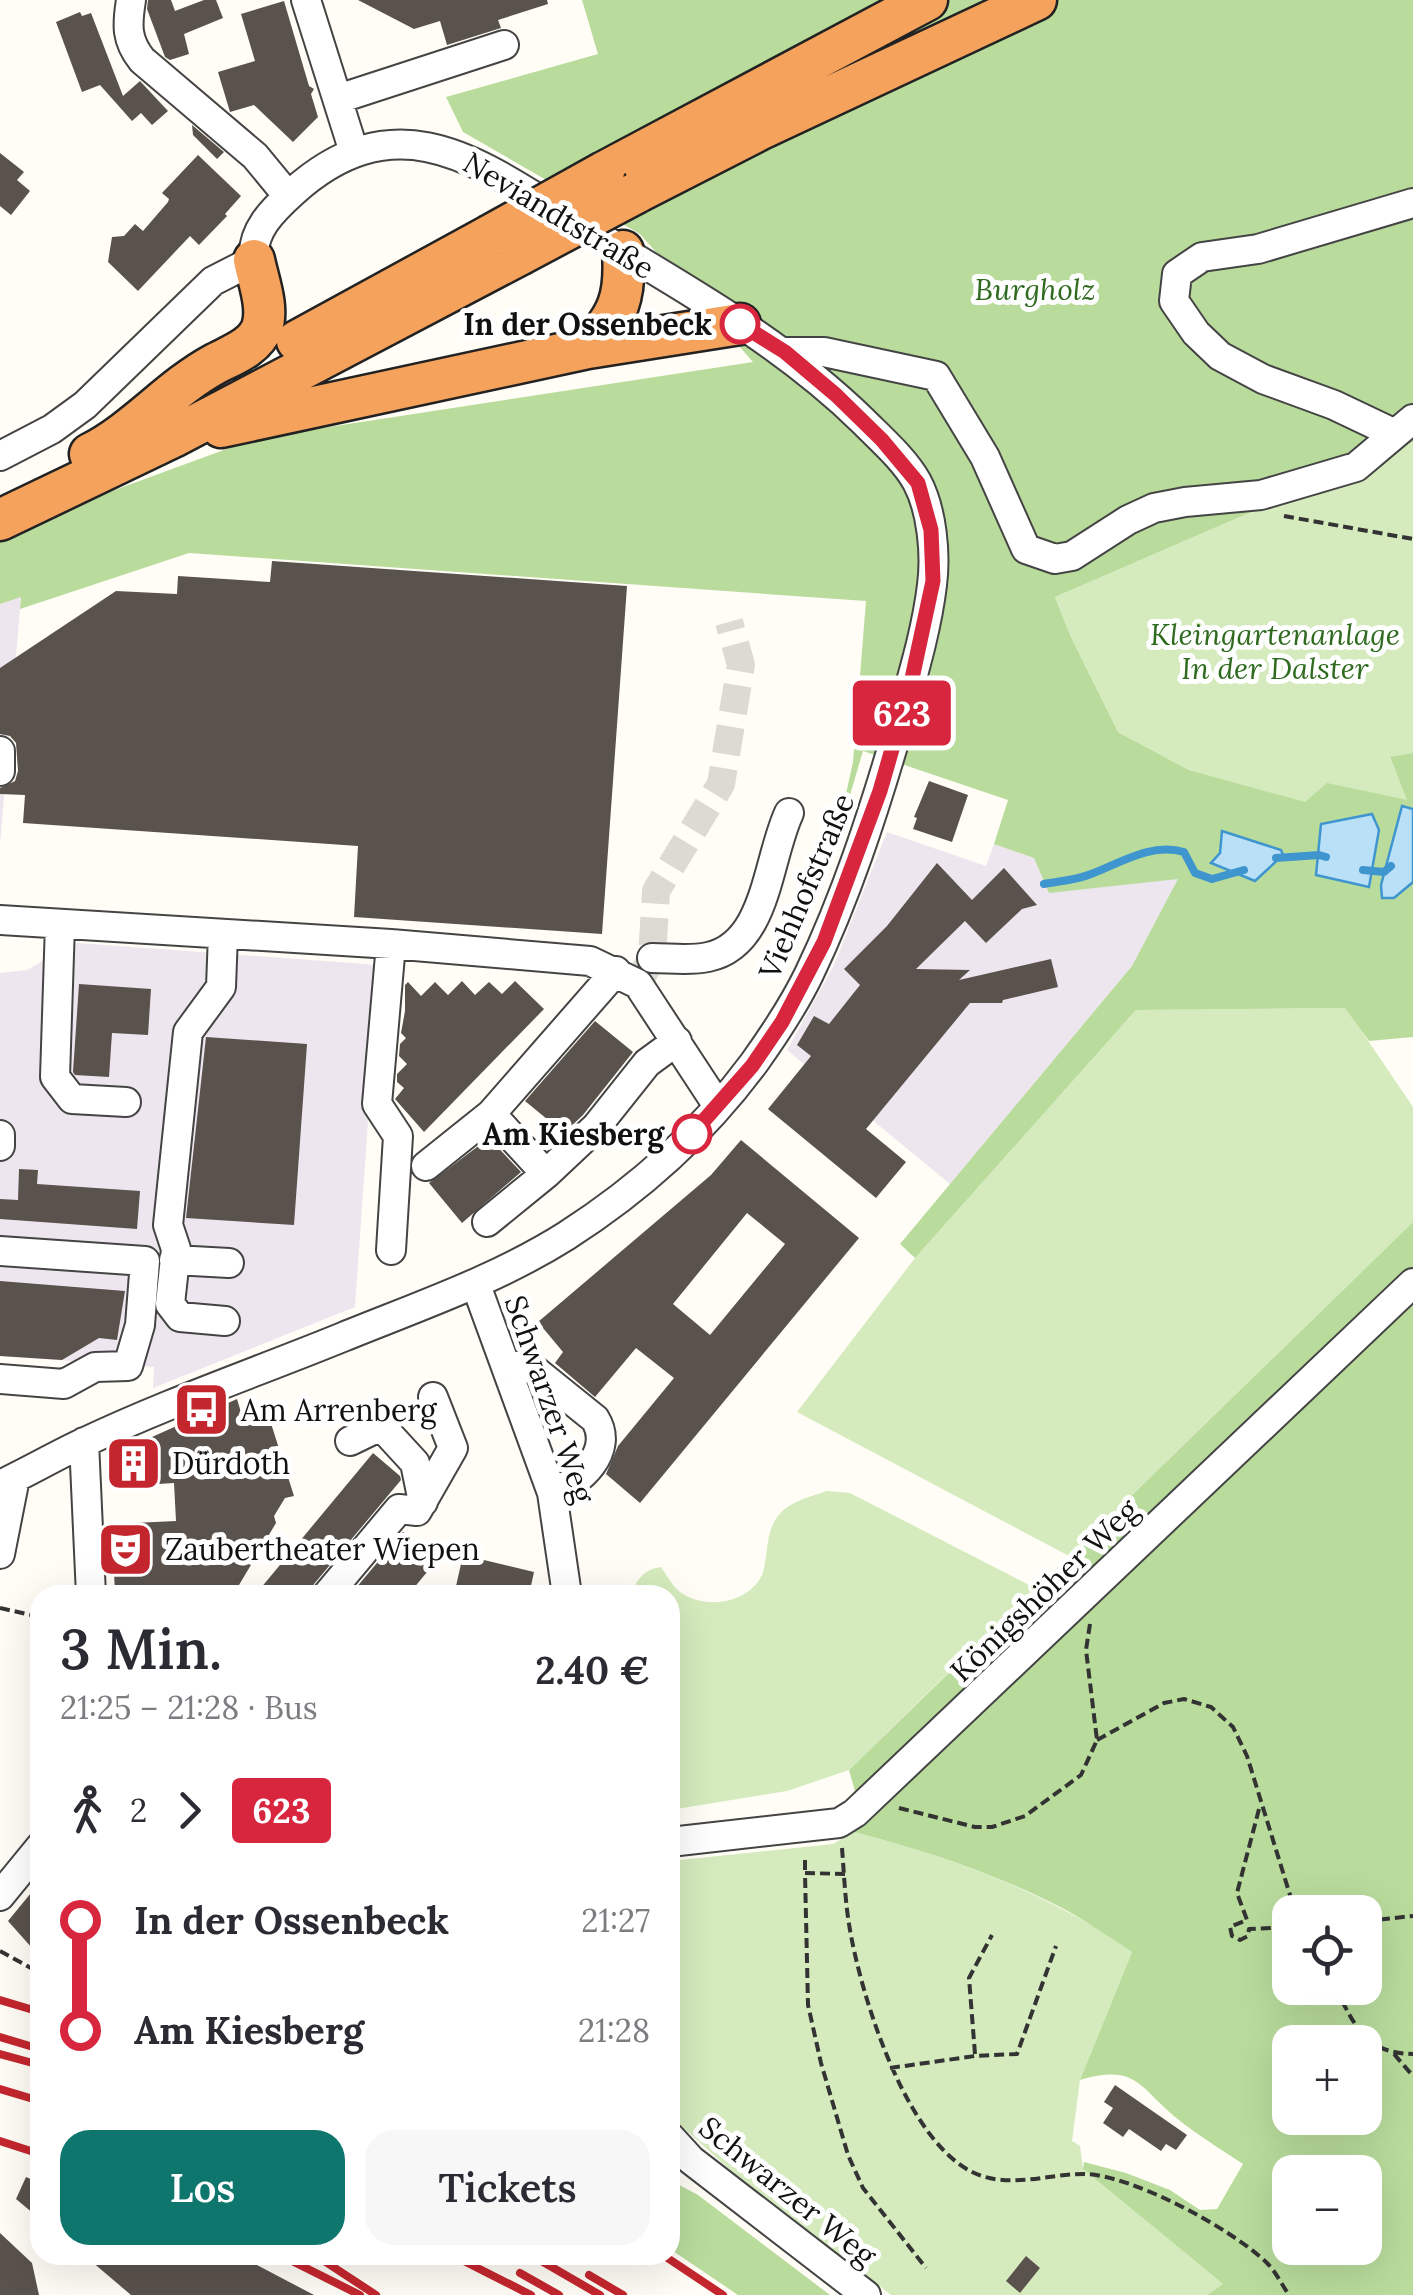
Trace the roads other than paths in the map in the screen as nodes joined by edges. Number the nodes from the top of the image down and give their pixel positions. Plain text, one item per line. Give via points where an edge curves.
1 (131, 0) edge
2 (306, 0) edge
3 (927, 0) edge
4 (1036, 0) edge
5 (504, 45) dead end
6 (338, 99) junction
7 (354, 152) junction
8 (620, 182) junction
9 (288, 196) junction
10 (1413, 203) edge
11 (504, 245) junction
12 (623, 251) junction
13 (254, 260) junction
14 (416, 277) junction
15 (764, 339) junction
16 (588, 348) junction
17 (1404, 427) edge
18 (174, 437) junction
19 (114, 442) junction
20 (0, 456) edge
21 (0, 496) edge
22 (0, 520) edge
23 (0, 751) edge
24 (0, 771) edge
25 (790, 813) dead end
26 (3, 913) edge
27 (60, 924) junction
28 (222, 934) junction
29 (391, 944) junction
30 (652, 958) dead end
31 (616, 970) junction
32 (677, 1041) junction
33 (126, 1102) dead end
34 (718, 1106) junction
35 (491, 1114) junction
36 (0, 1135) edge
37 (0, 1146) edge
38 (426, 1166) dead end
39 (546, 1174) junction
40 (487, 1222) dead end
41 (391, 1250) dead end
42 (0, 1251) edge
43 (174, 1260) junction
44 (229, 1263) dead end
45 (1413, 1283) edge
46 (476, 1285) junction
47 (225, 1321) dead end
48 (506, 1368) junction
49 (0, 1379) edge
50 (433, 1397) dead end
51 (84, 1442) junction
52 (350, 1442) dead end
53 (7, 1482) edge
54 (552, 1493) junction
55 (420, 1507) junction
56 (0, 1554) edge
57 (91, 1585) edge
58 (335, 1585) edge
59 (566, 1585) edge
60 (680, 1841) edge
61 (30, 1859) edge
62 (0, 1896) edge
63 (680, 2157) edge
64 (866, 2295) edge

1 - 9 street via 127,28 142,60 255,156
2 - 6 street
3 - 8 highway
4 - 8 highway via 759,130
5 - 6 street
6 - 7 street
7 - 9 street, Neviandtstraße
7 - 12 street, Neviandtstraße via 429,145 460,154
8 - 11 highway, bridge
9 - 13 street, Neviandtstraße via 257,235
10 - 17 street via 1258,248 1202,256 1177,274 1174,301 1220,356 1264,379
11 - 14 highway
11 - 18 highway
12 - 15 street, Neviandtstraße
12 - 16 highway via 620,306
13 - 14 highway via 280,292 302,306
13 - 19 highway via 265,310 254,343 175,390
13 - 20 street via 213,281 85,405
14 - 19 highway
15 - 16 highway
15 - 17 street via 936,376 985,457 1026,549 1055,559 1072,556 1154,508 1261,494 1356,467
15 - 34 street, Viehhofstraße via 836,395 918,483 931,530 933,581 880,791 824,942 782,1022
16 - 18 highway
18 - 22 highway
19 - 21 highway
23 - 24 street
25 - 30 street via 743,939 712,957
26 - 27 street
27 - 28 street
27 - 33 street via 56,1077 72,1099
28 - 29 street
28 - 43 street via 221,987 188,1032 168,1225
29 - 31 street via 590,961
29 - 41 street via 377,1104 398,1136
31 - 32 street via 638,984
31 - 35 street
32 - 34 street
32 - 39 street via 647,1063 596,1127
34 - 46 street, Viehhofstraße via 618,1200
35 - 38 street
35 - 39 street
36 - 37 street
39 - 40 street
42 - 49 street via 146,1261 128,1366 94,1368 64,1384
43 - 44 street
43 - 47 street via 170,1304 180,1317
45 - 60 street, Königshöher Weg via 840,1823
46 - 48 street, Schwarzer Weg
46 - 51 street, Viehhofstraße
48 - 54 street, Schwarzer Weg
48 - 54 street via 528,1364 600,1428 597,1454 583,1475
50 - 55 street via 453,1448
51 - 53 street, Viehhofstraße
51 - 57 street
52 - 55 street via 381,1426 415,1463
53 - 56 street
54 - 59 street, Schwarzer Weg
55 - 58 street via 398,1509
61 - 62 street
63 - 64 street, Schwarzer Weg

